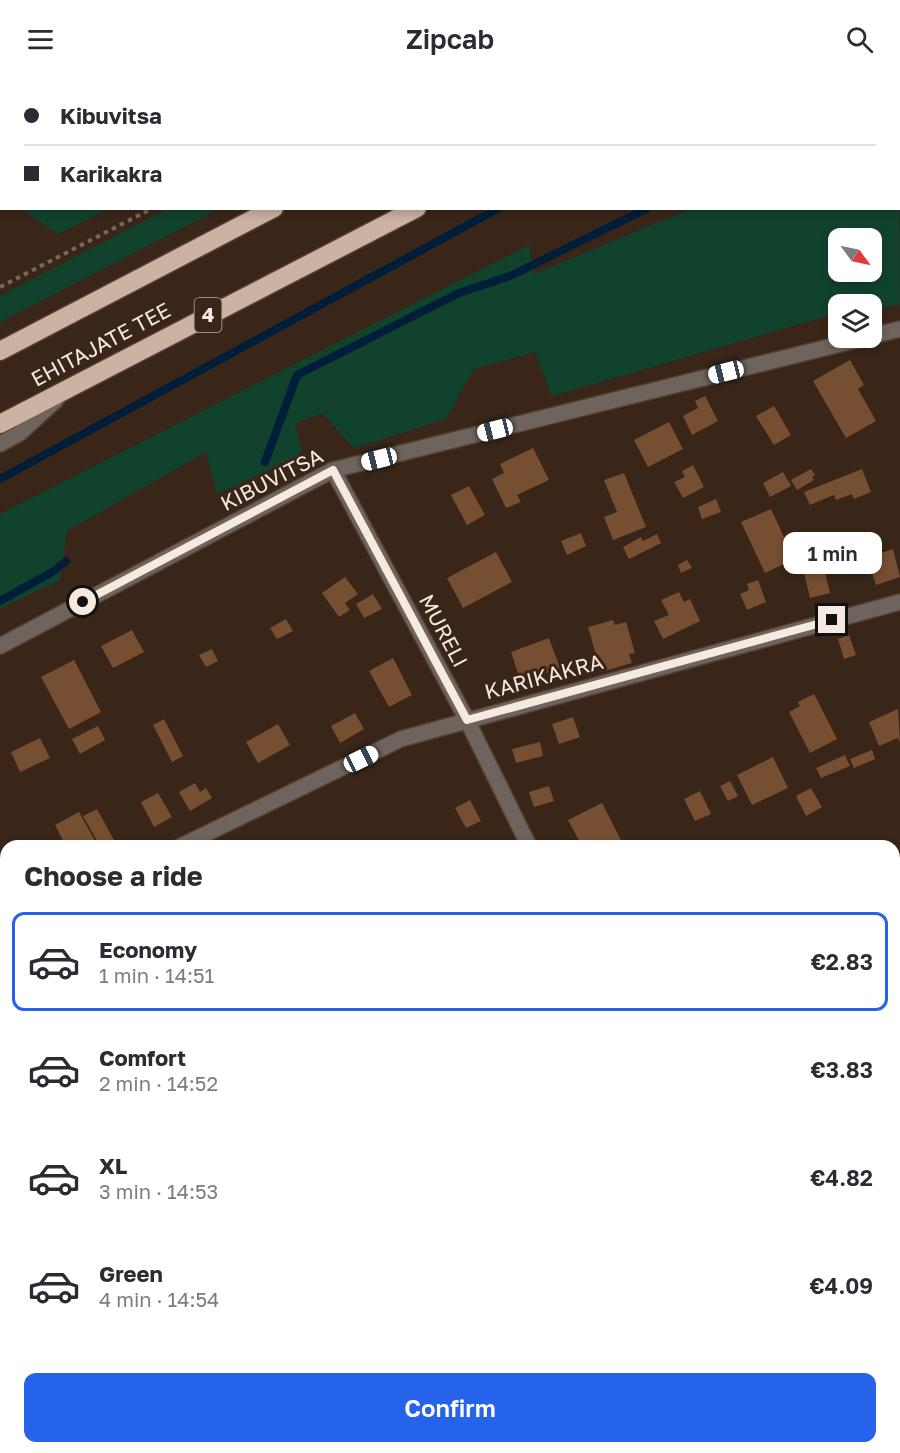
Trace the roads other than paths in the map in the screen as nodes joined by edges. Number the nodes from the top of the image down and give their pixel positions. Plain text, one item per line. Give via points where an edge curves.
1 (270, 210) edge
2 (413, 210) edge
3 (900, 329) edge
4 (882, 334) edge
5 (828, 347) edge
6 (0, 351) edge
7 (69, 388) junction
8 (0, 424) edge
9 (0, 444) edge
10 (333, 470) junction
11 (900, 602) edge
12 (0, 646) edge
13 (467, 720) junction
14 (193, 840) edge
15 (526, 840) edge

1 - 6 highway, EHITAJATE TEE
2 - 7 highway, EHITAJATE TEE / 4
3 - 4 street
5 - 10 street, KIBUVITSA
7 - 8 highway, EHITAJATE TEE / 4
7 - 9 street via 20,433
10 - 12 street, KIBUVITSA
10 - 13 street, MURELI
11 - 13 street, KARIKAKRA
13 - 14 street, KARIKAKRA via 401,739
13 - 15 street, MURELI

